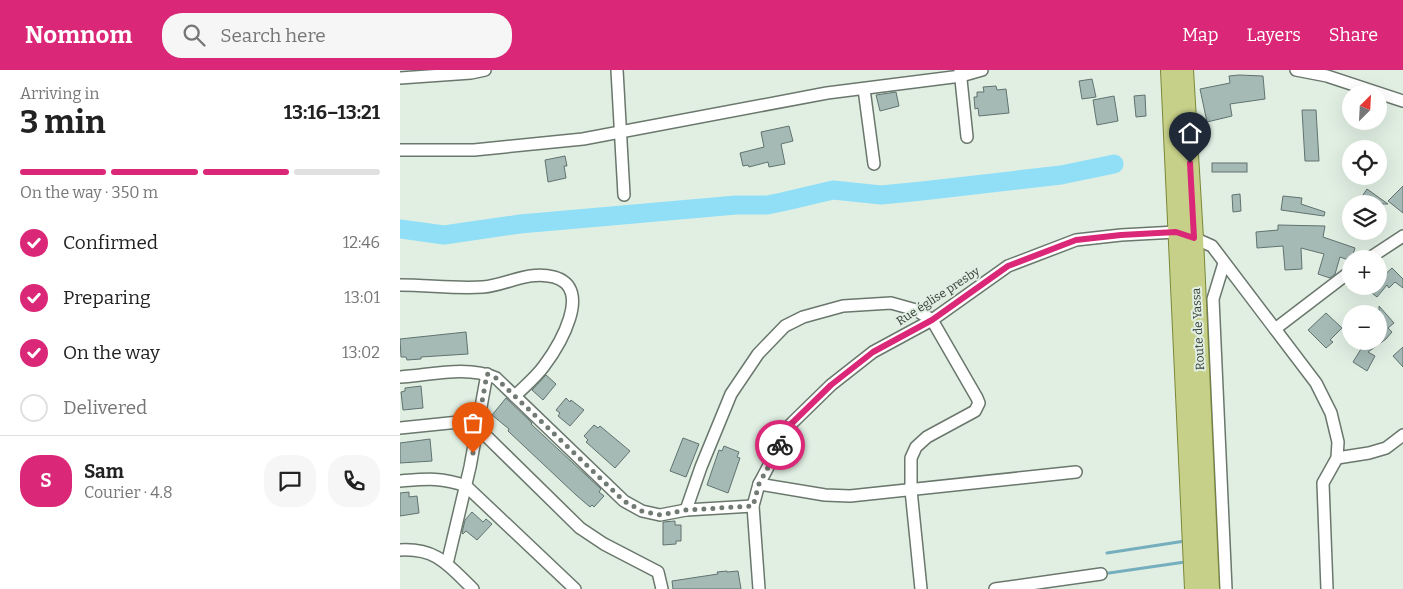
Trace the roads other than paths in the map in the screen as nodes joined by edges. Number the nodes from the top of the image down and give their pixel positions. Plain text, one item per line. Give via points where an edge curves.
1 (485, 70) edge
2 (617, 70) edge
3 (982, 70) edge
4 (1189, 70) edge
5 (1296, 70) edge
6 (1177, 71) edge
7 (961, 73) edge
8 (400, 78) edge
9 (864, 89) junction
10 (1403, 101) edge
11 (621, 130) junction
12 (967, 137) dead end
13 (400, 150) edge
14 (874, 164) dead end
15 (624, 195) dead end
16 (1176, 232) junction
17 (1403, 236) edge
18 (1194, 238) junction
19 (1382, 250) edge
20 (1224, 264) junction
21 (1342, 278) edge
22 (400, 285) edge
23 (932, 320) junction
24 (1275, 329) junction
25 (487, 374) junction
26 (400, 377) edge
27 (515, 396) junction
28 (477, 427) junction
29 (400, 428) edge
30 (1403, 436) edge
31 (1337, 458) junction
32 (1076, 472) dead end
33 (400, 481) edge
34 (759, 484) junction
35 (466, 486) junction
36 (911, 490) junction
37 (753, 506) junction
38 (686, 510) junction
39 (400, 550) edge
40 (1200, 555) junction
41 (447, 564) junction
42 (1101, 574) dead end
43 (473, 589) edge
44 (575, 589) edge
45 (662, 589) edge
46 (759, 589) edge
47 (921, 589) edge
48 (995, 589) edge
49 (1194, 589) edge
50 (1210, 589) edge
51 (1226, 589) edge
52 (1327, 589) edge

1 - 8 street via 471,74
2 - 11 street
3 - 7 street
4 - 6 street
5 - 10 street via 1327,76
6 - 16 main road, Route de Yassa
6 - 18 main road, Route de Yassa
7 - 9 street
7 - 12 street
9 - 11 street
9 - 14 street
11 - 13 street via 583,139 474,150
11 - 15 street
16 - 18 street
16 - 23 street, Rue église presby via 1076,240 1008,266
16 - 40 main road, Route de Yassa
17 - 19 street
18 - 20 street via 1212,246
18 - 40 main road, Route de Yassa
20 - 24 street
20 - 51 street via 1213,299
21 - 24 street
22 - 27 street via 486,287 539,275 564,281 572,292 573,307 561,341 543,367
23 - 34 street, Rue église presby via 873,352 831,385 791,424
23 - 36 street via 979,403 975,411 926,437 916,447 911,458
23 - 38 street via 916,310 891,303 844,306 802,317 785,326 758,354 731,394
24 - 31 street via 1316,383 1331,414 1338,442
25 - 26 street via 468,371
25 - 27 street
25 - 28 street
27 - 38 street via 624,501 642,511 660,515
28 - 29 street via 459,422
28 - 35 street
28 - 45 street via 580,528 658,572
30 - 31 street via 1386,448
31 - 52 street via 1324,483
32 - 36 street
33 - 35 street via 448,479
34 - 36 street via 850,496
34 - 37 street, Rue église presby
35 - 41 street
35 - 44 street
36 - 47 street
37 - 38 street
37 - 46 street, Rue église presby
39 - 41 street via 417,549
40 - 49 main road, Route de Yassa
40 - 50 main road, Route de Yassa
41 - 43 street
42 - 48 street

